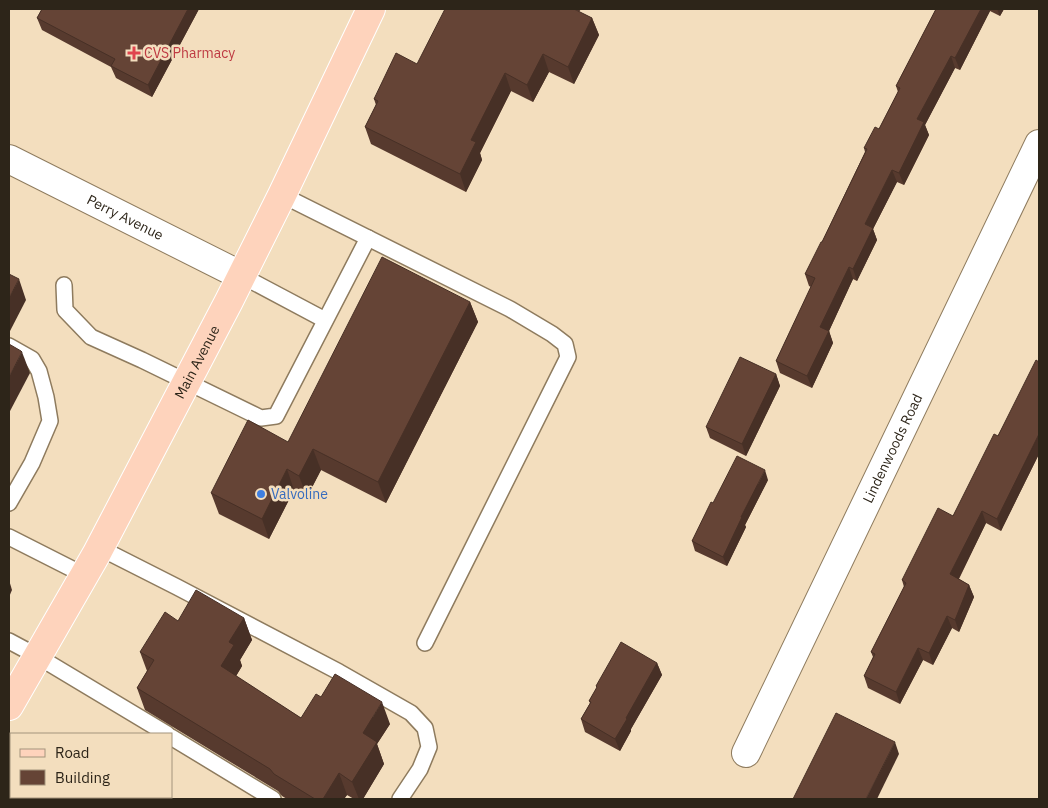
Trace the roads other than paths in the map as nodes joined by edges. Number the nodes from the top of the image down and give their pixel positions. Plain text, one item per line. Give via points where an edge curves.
1 (370, 9) edge
2 (1039, 144) edge
3 (9, 159) edge
4 (282, 195) junction
5 (368, 238) junction
6 (242, 276) junction
7 (64, 285) dead end
8 (326, 320) junction
9 (9, 346) edge
10 (187, 382) junction
11 (9, 503) edge
12 (9, 537) edge
13 (100, 548) junction
14 (84, 575) junction
15 (9, 641) edge
16 (425, 643) dead end
17 (38, 656) junction
18 (9, 706) edge
19 (165, 733) edge
20 (172, 738) edge
21 (746, 753) dead end
22 (273, 799) edge
23 (400, 799) edge

1 - 4 main road, Main Avenue
2 - 21 street, Lindenwoods Road
3 - 6 street, Perry Avenue
4 - 5 lane
4 - 6 main road, Main Avenue
5 - 8 lane
5 - 16 lane via 552,334 565,344 568,357
6 - 8 lane
6 - 10 main road, Main Avenue
7 - 10 lane via 66,310 91,337
8 - 10 lane via 276,416 261,418
9 - 11 lane via 32,359 40,371 50,421 32,463
10 - 13 main road, Main Avenue
12 - 14 lane
13 - 14 main road, Main Avenue
13 - 23 lane via 411,713 425,728 429,747 420,769
14 - 17 main road, Main Avenue
15 - 17 lane
17 - 18 main road, Main Avenue
17 - 19 lane
20 - 22 lane

